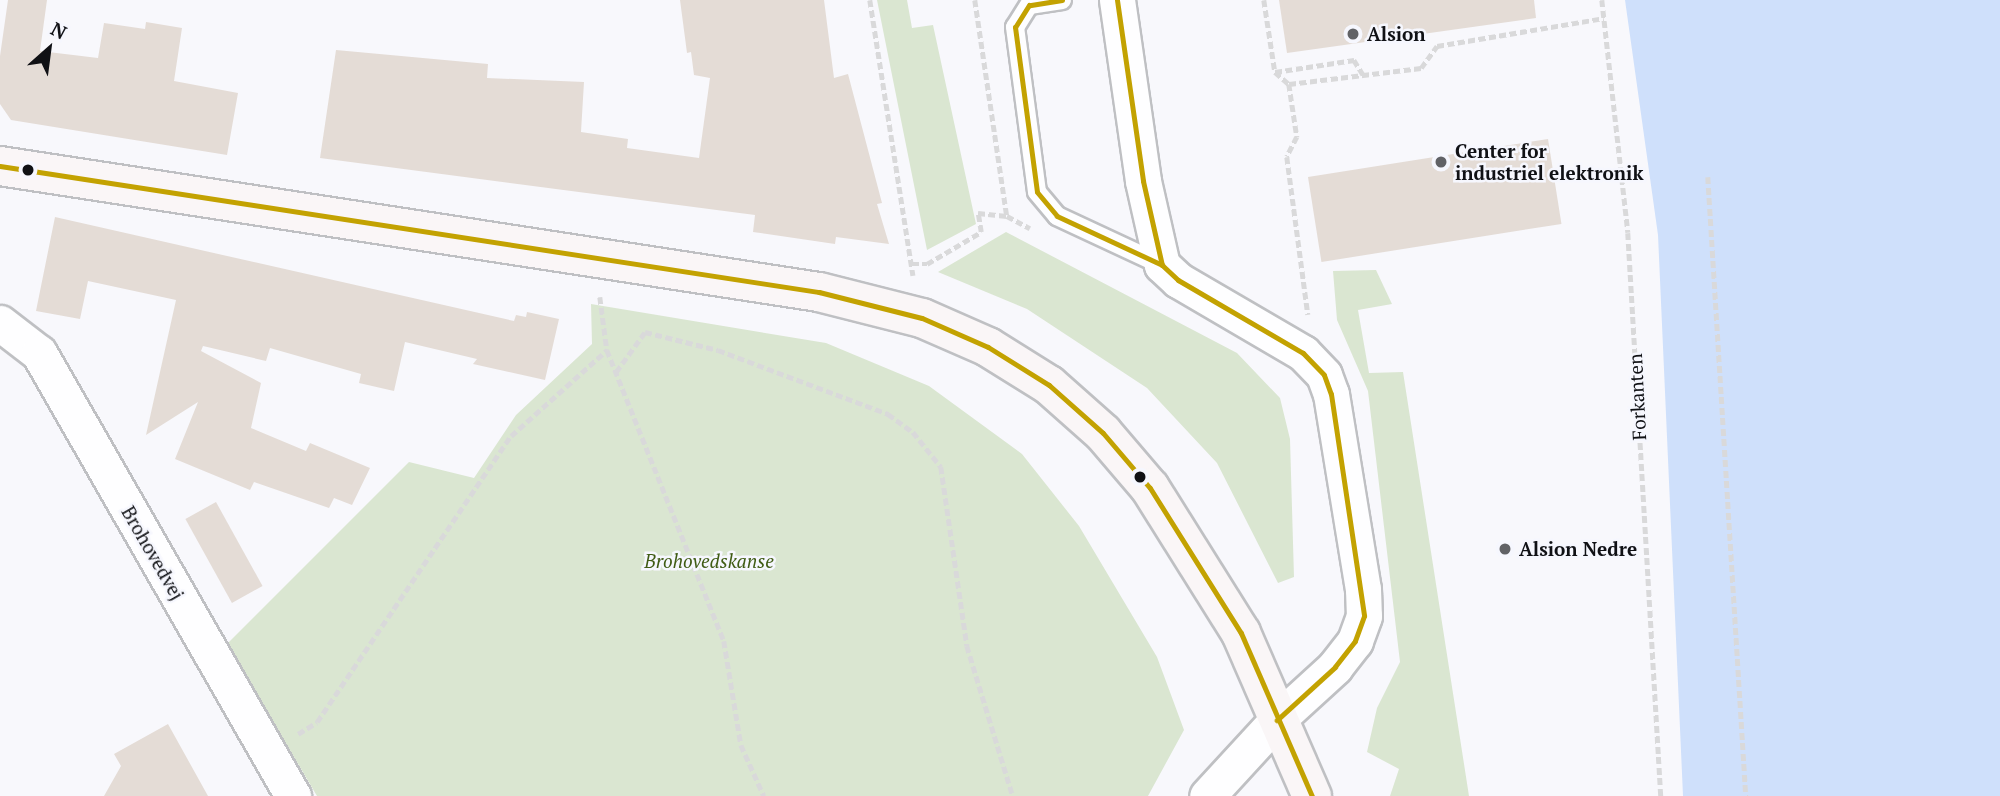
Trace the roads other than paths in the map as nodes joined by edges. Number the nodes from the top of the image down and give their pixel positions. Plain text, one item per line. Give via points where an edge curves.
1 (1062, 0) edge
2 (1117, 0) edge
3 (0, 166) edge
4 (1162, 265) junction
5 (0, 323) edge
6 (1277, 720) junction
7 (293, 796) edge
8 (1207, 796) edge
9 (1312, 796) edge

1 - 4 lane via 1029,5 1015,27 1037,192 1057,216
2 - 4 street via 1143,181
3 - 6 street via 819,292 922,318 988,347 1049,385 1103,433 1150,488 1194,553 1241,633
4 - 6 street via 1178,280 1303,353 1324,375 1331,394 1364,616 1355,640 1335,667
5 - 7 street, Brohovedvej via 39,354
6 - 8 street
6 - 9 street

